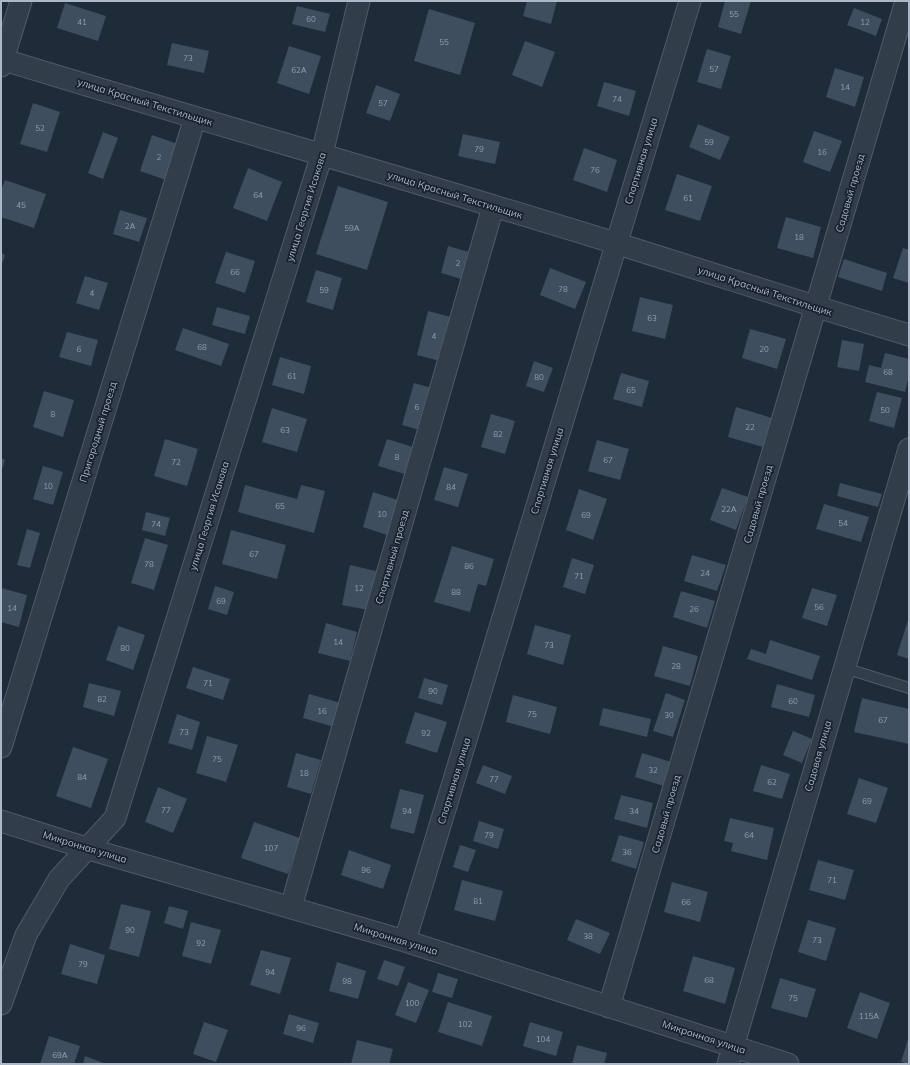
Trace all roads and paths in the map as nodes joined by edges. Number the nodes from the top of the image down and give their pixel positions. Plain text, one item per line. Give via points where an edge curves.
1 (21, 1) edge
2 (359, 1) edge
3 (690, 1) edge
4 (906, 1) edge
5 (2, 61) edge
6 (195, 118) junction
7 (322, 154) junction
8 (493, 207) junction
9 (616, 243) junction
10 (816, 307) junction
11 (909, 334) edge
12 (909, 449) edge
13 (844, 668) junction
14 (909, 688) edge
15 (1, 747) edge
16 (1, 821) edge
17 (88, 849) junction
18 (291, 907) junction
19 (405, 942) junction
20 (1, 1004) edge
21 (609, 1006) junction
22 (730, 1055) edge
23 (788, 1064) edge

1 - 5 street
2 - 7 street, улица Георгия Исакова
3 - 9 street, Спортивная улица
4 - 10 street, Садовый проезд
5 - 6 street, улица Красный Текстильщик
6 - 7 street, улица Красный Текстильщик
6 - 15 street, Пригородный проезд
7 - 8 street, улица Красный Текстильщик
7 - 17 street, улица Георгия Исакова via 115,818
8 - 9 street, улица Красный Текстильщик
8 - 18 street, Спортивный проезд
9 - 10 street, улица Красный Текстильщик
9 - 19 street, Спортивная улица
10 - 11 street, улица Красный Текстильщик
10 - 21 street, Садовый проезд
12 - 13 street, Садовая улица
13 - 14 lane
13 - 22 street, Садовая улица
16 - 17 street, Микронная улица
17 - 18 street, Микронная улица
17 - 20 street, улица Георгия Исакова via 60,879 26,936
18 - 19 street, Микронная улица
19 - 21 street, Микронная улица
21 - 22 street, Микронная улица
22 - 23 street, Микронная улица

